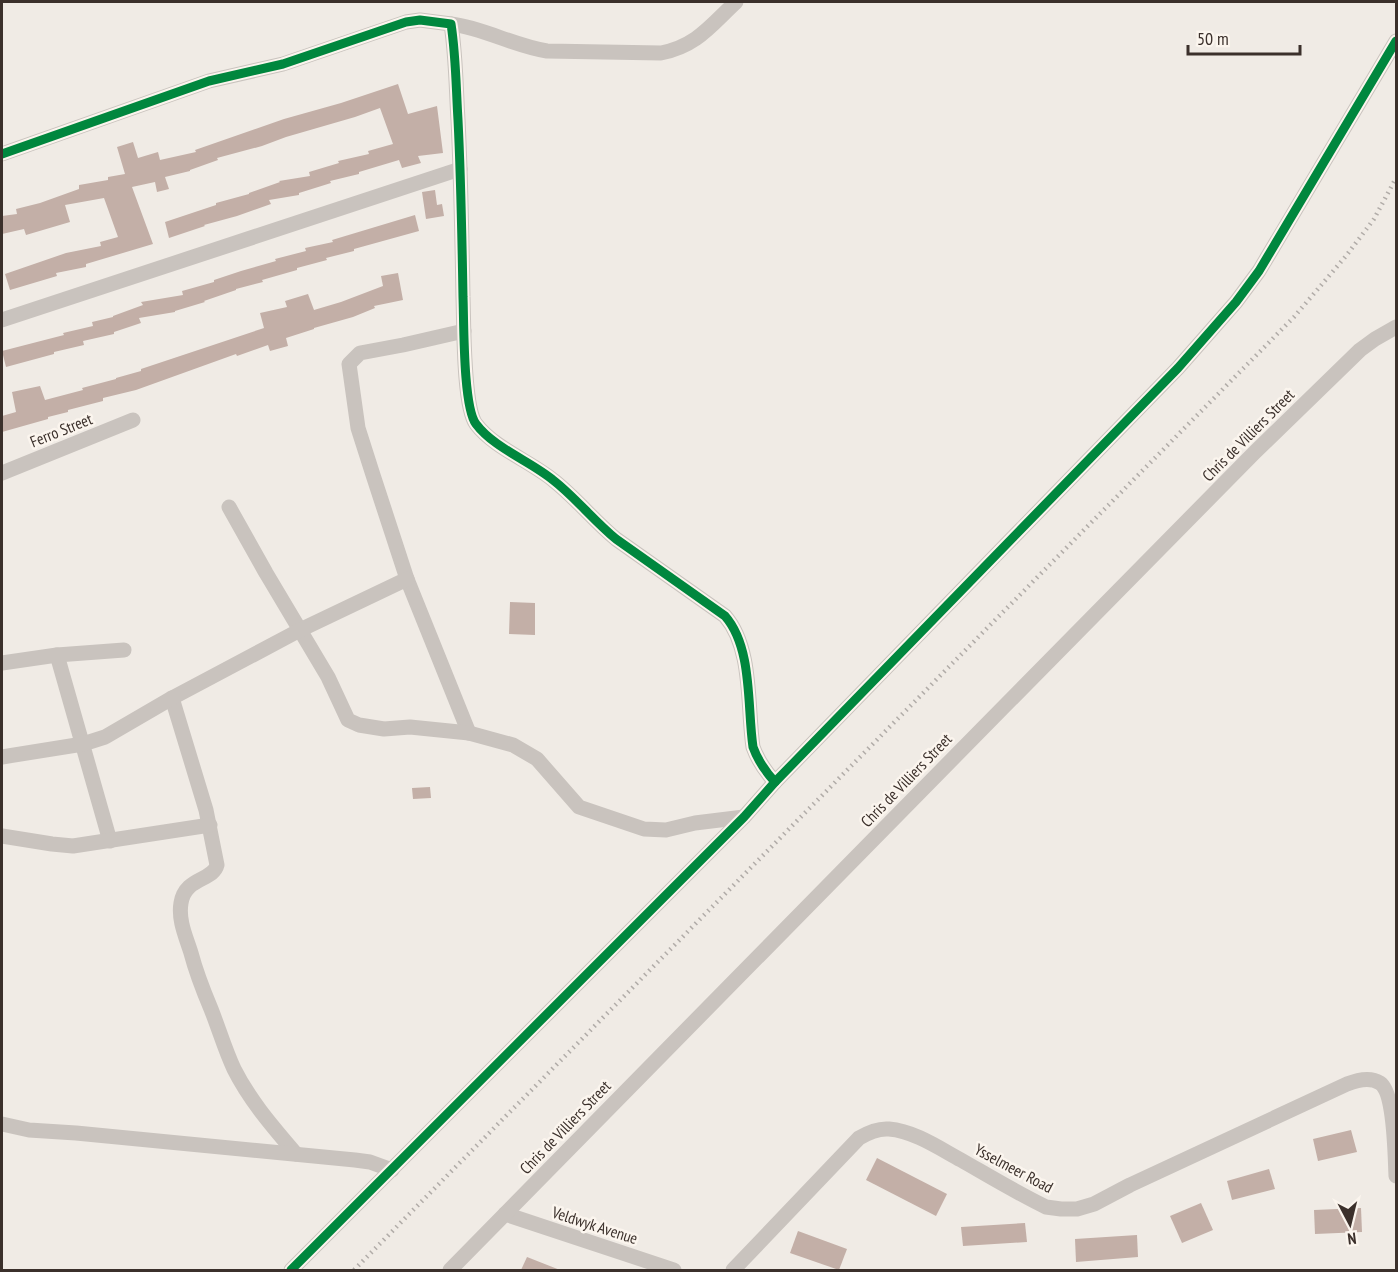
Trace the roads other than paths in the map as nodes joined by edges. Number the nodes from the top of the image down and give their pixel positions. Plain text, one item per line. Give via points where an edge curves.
1 (736, 2) edge
2 (451, 24) junction
3 (1396, 41) edge
4 (2, 154) edge
5 (460, 169) junction
6 (2, 320) edge
7 (1396, 327) edge
8 (464, 331) junction
9 (133, 420) dead end
10 (2, 473) edge
11 (229, 507) dead end
12 (407, 579) junction
13 (300, 630) junction
14 (124, 650) dead end
15 (57, 655) junction
16 (2, 663) edge
17 (172, 698) junction
18 (469, 733) junction
19 (83, 744) junction
20 (2, 757) edge
21 (774, 782) junction
22 (744, 817) junction
23 (210, 825) junction
24 (2, 836) edge
25 (110, 841) junction
26 (2, 1124) edge
27 (297, 1154) junction
28 (392, 1170) junction
29 (1396, 1176) edge
30 (506, 1214) junction
31 (291, 1270) edge
32 (450, 1270) edge
33 (674, 1270) edge
34 (733, 1270) edge

1 - 2 street via 696,40 650,54 547,51
2 - 4 street via 406,22 294,61 209,81
2 - 5 street
3 - 21 street via 1259,271 1236,302 1178,368
5 - 6 street
5 - 8 street
7 - 30 street, Chris de Villiers Street via 1360,350 1263,445
8 - 12 street via 360,353 349,364 358,428
8 - 21 street via 469,405 484,433 552,479 616,539 731,624 744,662 753,747
9 - 10 street, Ferro Street
11 - 13 street
12 - 13 street
12 - 18 street
13 - 17 street
13 - 18 street via 328,676 348,720 384,729 410,727
14 - 15 street
15 - 16 street
15 - 19 street
17 - 19 street via 105,737
17 - 23 street
18 - 22 street via 513,745 537,759 579,807 644,829 666,830
19 - 20 street
19 - 25 street
21 - 22 street
22 - 28 street
23 - 25 street
23 - 27 street via 217,868 183,895 183,927 235,1071
24 - 25 street via 73,846
26 - 27 street via 29,1130
27 - 28 street via 370,1162
28 - 31 street
29 - 34 street, Ysselmeer Road via 1389,1097 1381,1084 1364,1080 1347,1084 1077,1209 1046,1207 911,1134 876,1130 859,1138
30 - 32 street, Chris de Villiers Street
30 - 33 street, Veldwyk Avenue

